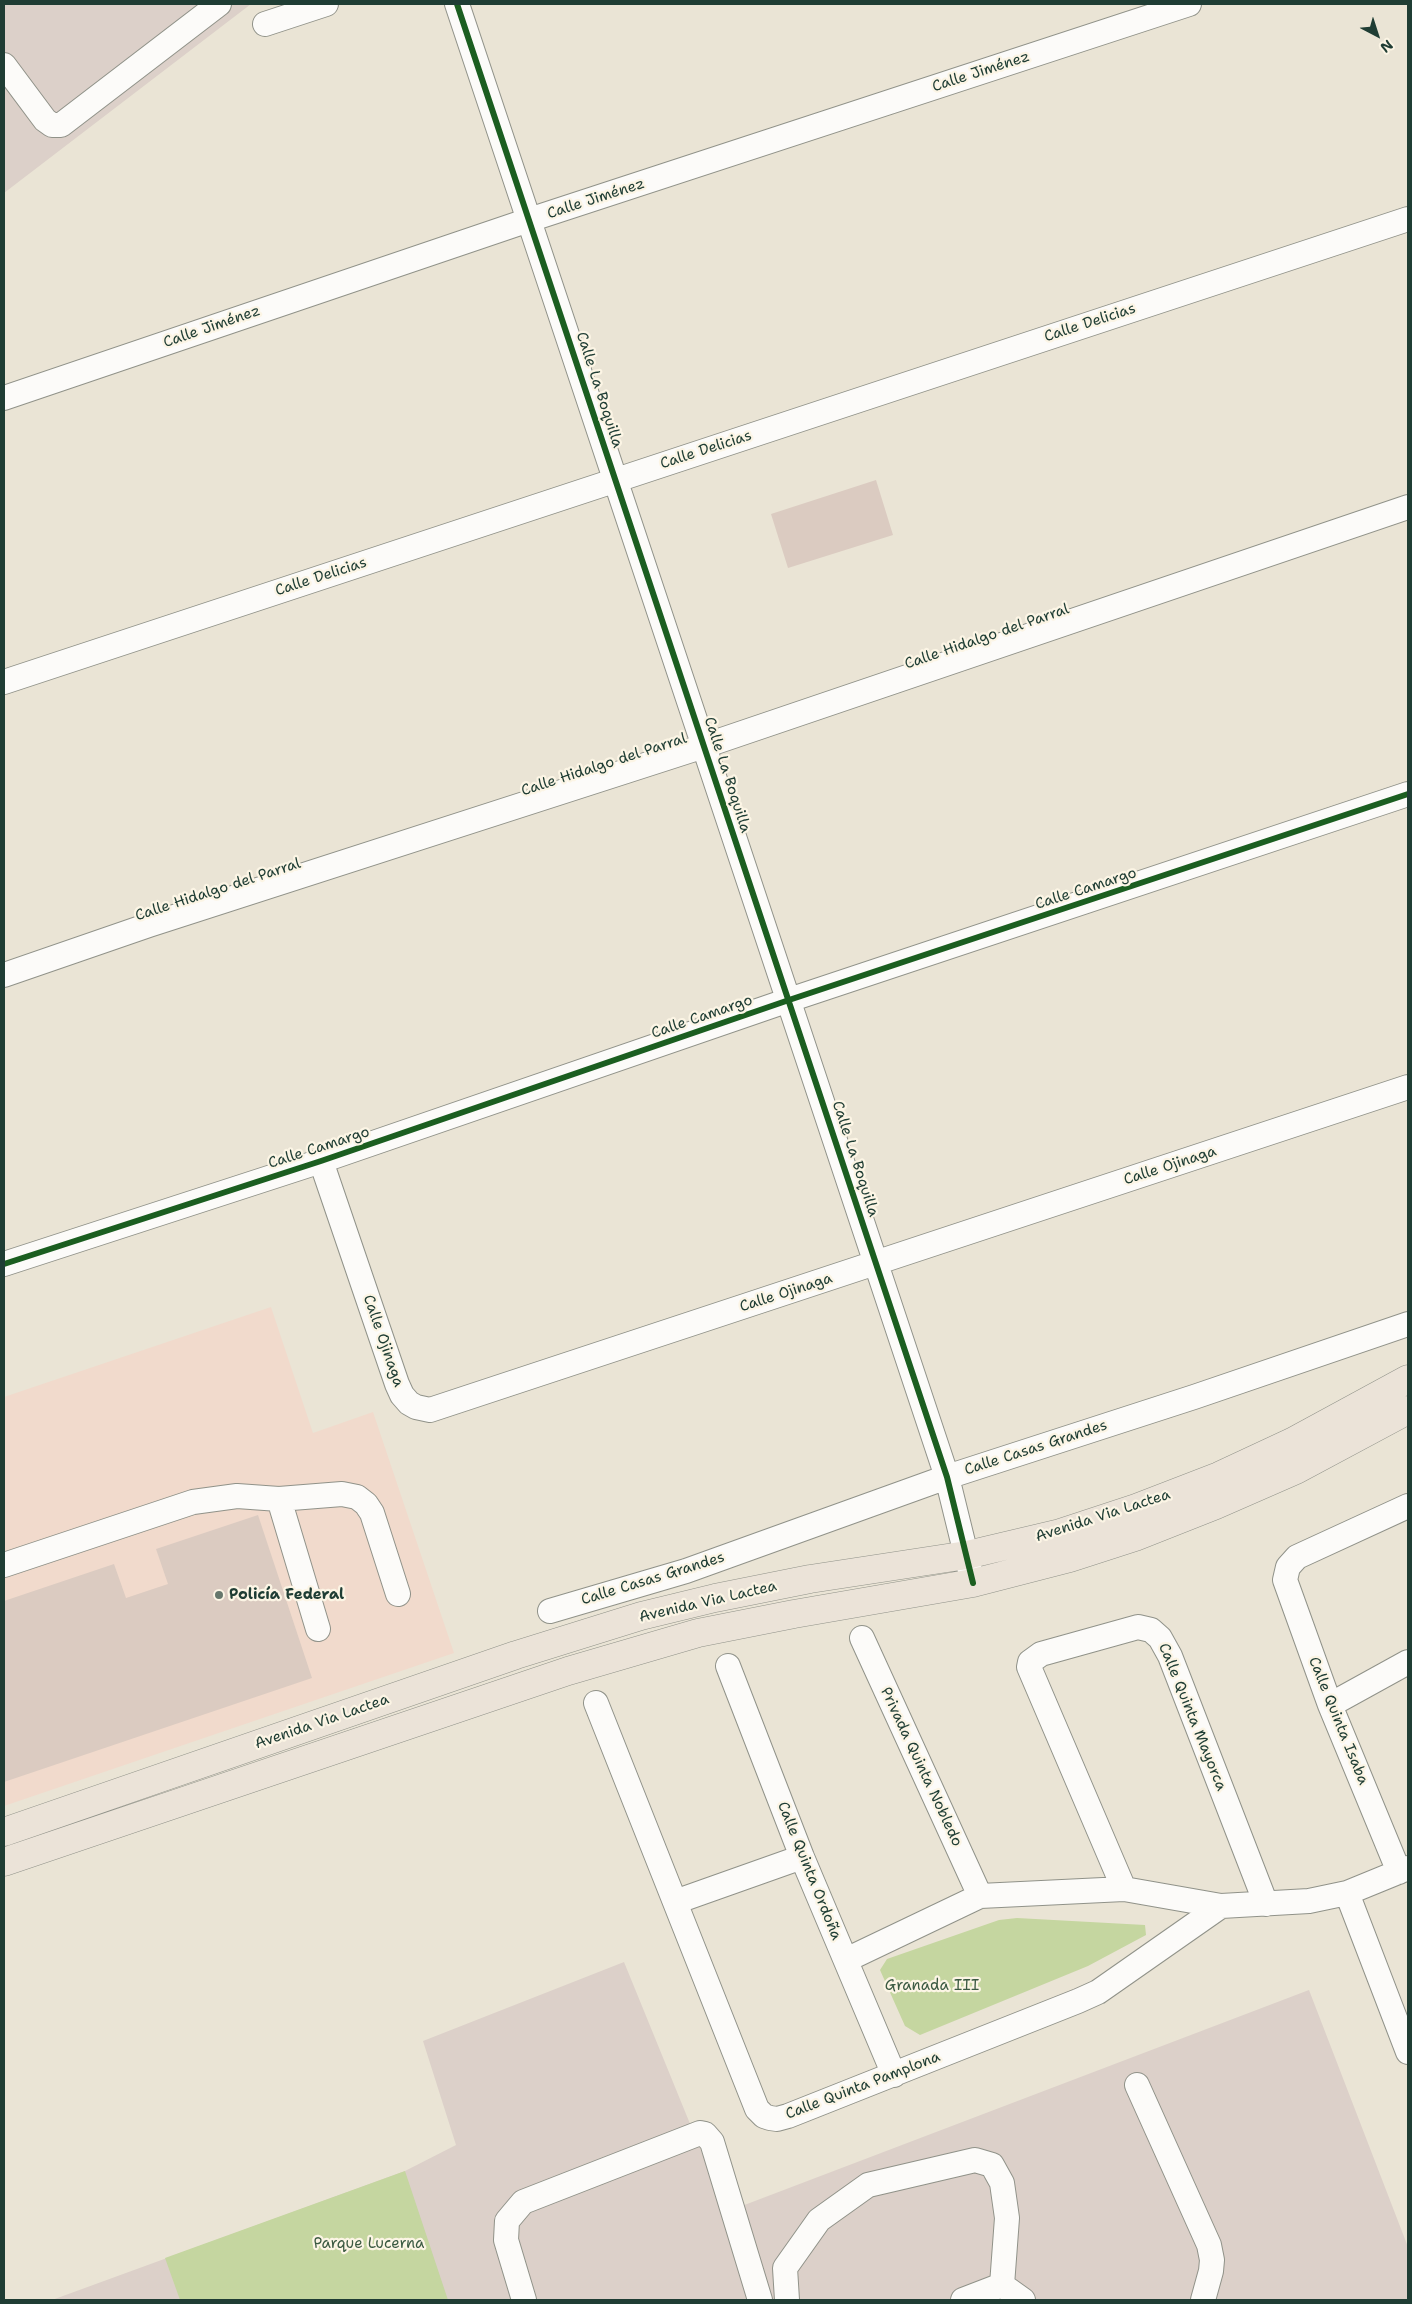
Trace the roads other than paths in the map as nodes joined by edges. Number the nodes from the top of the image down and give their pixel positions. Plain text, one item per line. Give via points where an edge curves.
1 (219, 4) edge
2 (326, 4) edge
3 (457, 4) edge
4 (1189, 4) edge
5 (265, 24) dead end
6 (4, 64) edge
7 (1408, 219) edge
8 (529, 220) junction
9 (4, 398) edge
10 (616, 479) junction
11 (1408, 507) edge
12 (4, 682) edge
13 (704, 746) junction
14 (1408, 794) edge
15 (4, 975) edge
16 (789, 1000) junction
17 (1408, 1087) edge
18 (321, 1161) junction
19 (876, 1263) junction
20 (4, 1264) edge
21 (1408, 1324) edge
22 (1408, 1378) edge
23 (1408, 1410) edge
24 (948, 1477) junction
25 (280, 1499) junction
26 (1408, 1506) edge
27 (967, 1555) junction
28 (4, 1565) edge
29 (973, 1583) junction
30 (398, 1594) dead end
31 (550, 1611) dead end
32 (318, 1629) dead end
33 (862, 1638) dead end
34 (1408, 1662) edge
35 (728, 1666) dead end
36 (596, 1703) dead end
37 (1330, 1705) junction
38 (4, 1832) edge
39 (802, 1856) junction
40 (4, 1862) edge
41 (1404, 1870) edge
42 (1124, 1888) junction
43 (1347, 1893) junction
44 (980, 1896) junction
45 (675, 1902) junction
46 (1266, 1904) junction
47 (1221, 1906) junction
48 (846, 1960) junction
49 (1408, 2052) edge
50 (894, 2075) junction
51 (1137, 2085) dead end
52 (1002, 2285) junction
53 (524, 2300) edge
54 (760, 2300) edge
55 (787, 2300) edge
56 (963, 2300) edge
57 (1024, 2300) edge
58 (1203, 2300) edge

1 - 6 street via 61,125 52,125 46,120
2 - 5 street
3 - 8 street, Calle La Boquilla
4 - 8 street, Calle Jiménez
7 - 10 street, Calle Delicias
8 - 9 street, Calle Jiménez
8 - 10 street, Calle La Boquilla
10 - 12 street, Calle Delicias
10 - 13 street, Calle La Boquilla
11 - 13 street, Calle Hidalgo del Parral
13 - 15 street, Calle Hidalgo del Parral
13 - 16 street, Calle La Boquilla
14 - 16 street, Calle Camargo
16 - 18 street, Calle Camargo
16 - 19 street, Calle La Boquilla
17 - 19 street, Calle Ojinaga
18 - 19 street, Calle Ojinaga via 397,1384 409,1402 423,1410
18 - 20 street, Calle Camargo
19 - 24 street, Calle La Boquilla
21 - 24 street, Calle Casas Grandes
22 - 27 main road, Avenida Via Lactea via 1292,1442 1218,1476 1060,1533
23 - 29 main road, Avenida Via Lactea via 1296,1470 1216,1505 1070,1558
24 - 27 street, Calle La Boquilla
24 - 31 street, Calle Casas Grandes via 686,1571
25 - 28 street via 237,1496 193,1502
25 - 30 street via 342,1494 366,1504 372,1513
25 - 32 street
26 - 37 street, Calle Quinta Isaba via 1296,1557 1288,1567 1285,1580
27 - 29 street, Calle La Boquilla
27 - 38 main road, Avenida Via Lactea via 801,1581 641,1616 516,1655
29 - 40 main road, Avenida Via Lactea via 698,1633 568,1671
33 - 44 street, Privada Quinta Nobledo
34 - 37 street
35 - 39 street, Calle Quinta Ordoña
36 - 45 street, Calle Quinta Pamplona
37 - 41 street, Calle Quinta Isaba
39 - 45 street
39 - 48 street, Calle Quinta Ordoña
41 - 43 street
42 - 44 street
42 - 46 street, Calle Quinta Mayorca via 1030,1662 1040,1654 1138,1626 1151,1630 1160,1638 1170,1656
42 - 47 street
43 - 46 street via 1309,1901
43 - 49 street
44 - 48 street
45 - 50 street, Calle Quinta Pamplona via 757,2109 764,2116 777,2119 788,2116
46 - 47 street
47 - 50 street, Calle Quinta Pamplona via 1098,1992
48 - 50 street, Calle Quinta Ordoña
51 - 58 street via 1209,2245 1211,2270
52 - 55 street via 1007,2218 1002,2183 992,2165 975,2160 868,2185 819,2220 785,2268
52 - 56 street
52 - 57 street
53 - 54 street via 506,2240 507,2221 523,2202 700,2133 706,2134 712,2142

